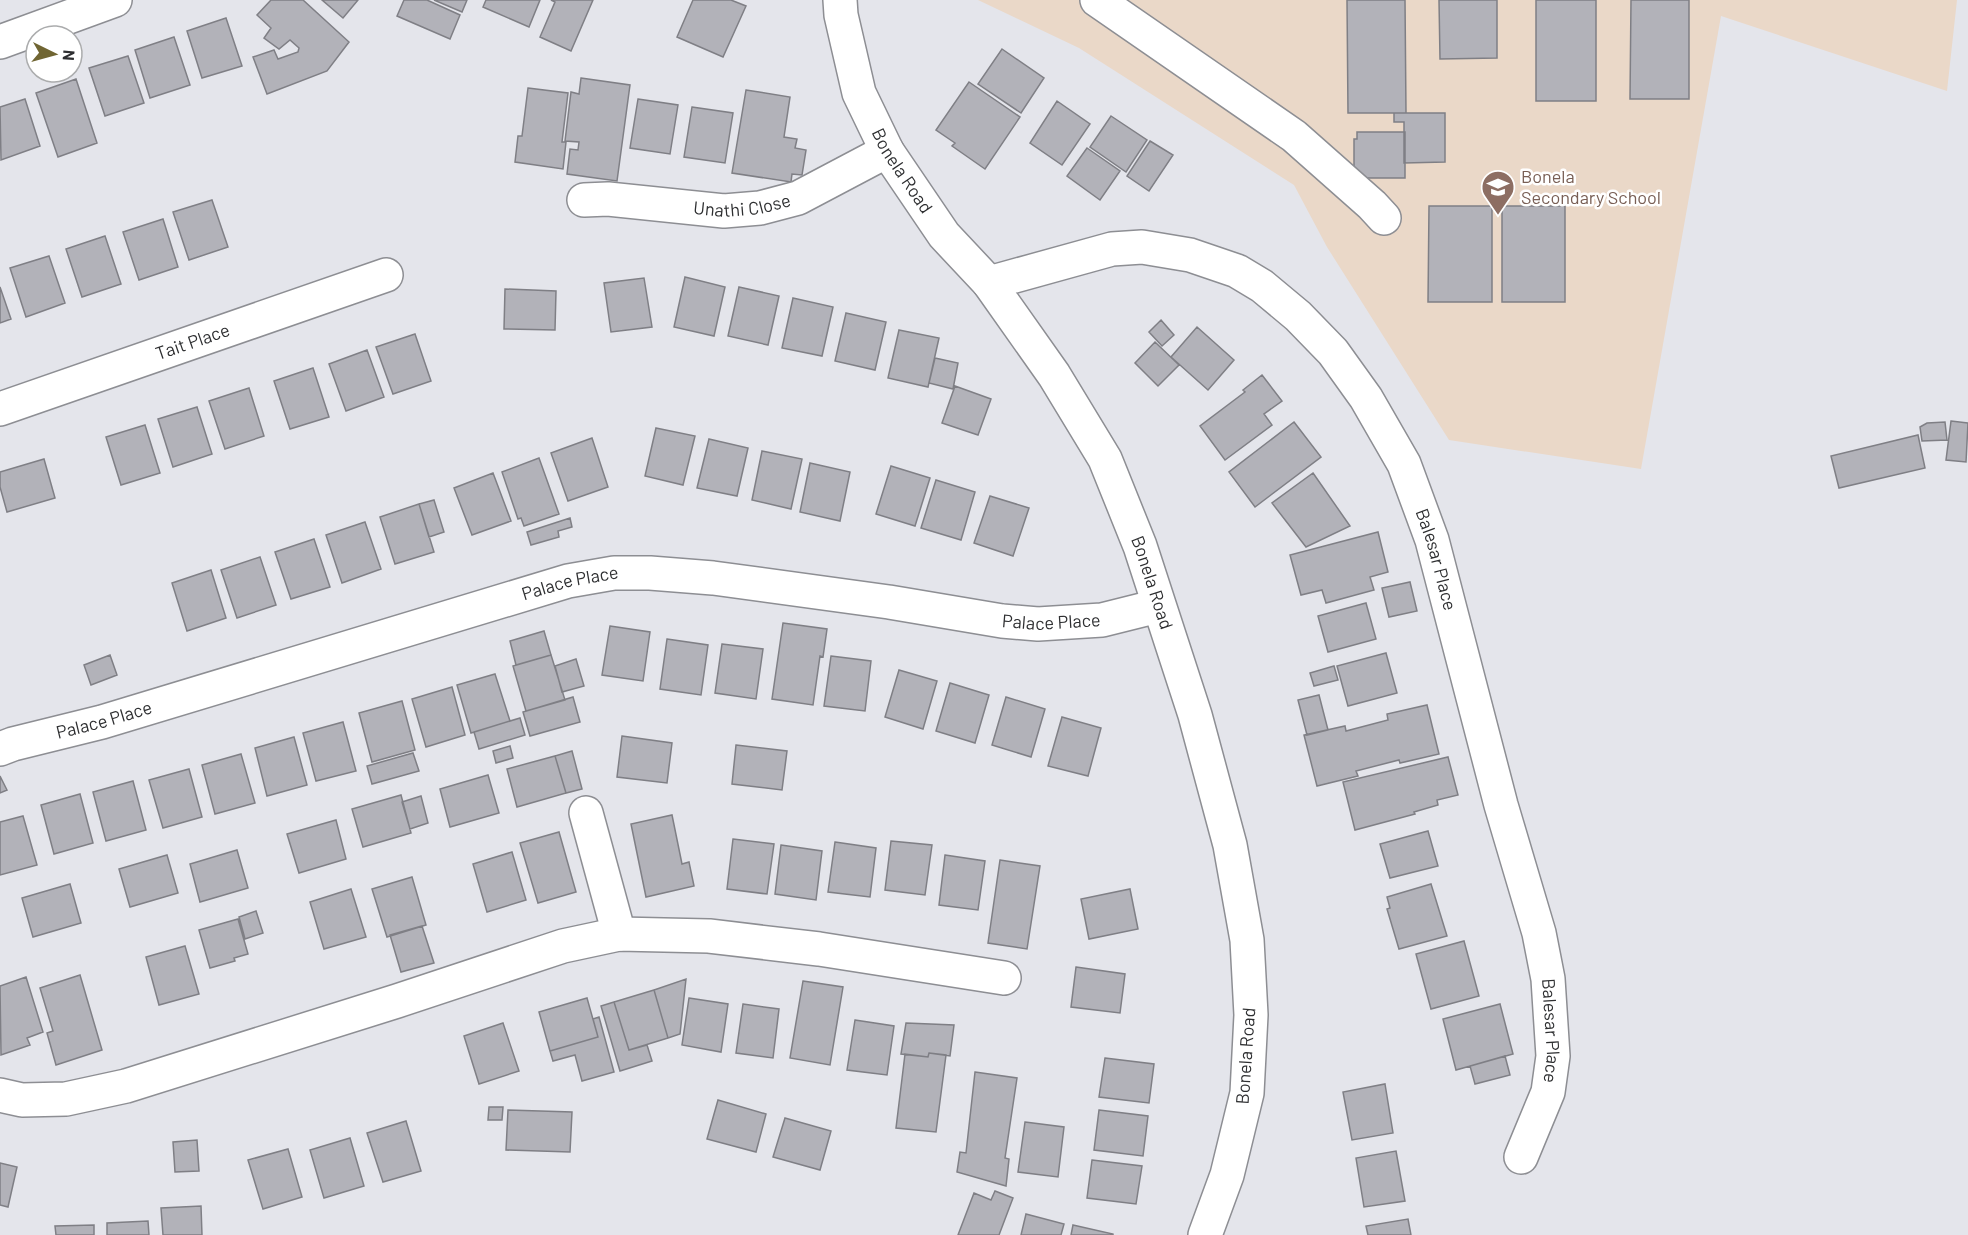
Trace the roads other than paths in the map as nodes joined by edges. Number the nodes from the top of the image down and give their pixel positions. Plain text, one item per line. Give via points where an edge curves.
1 (115, 0) edge
2 (840, 0) edge
3 (1097, 0) edge
4 (0, 42) edge
5 (887, 151) junction
6 (584, 200) dead end
7 (1384, 218) dead end
8 (386, 275) dead end
9 (989, 283) junction
10 (0, 409) edge
11 (1158, 606) junction
12 (0, 749) edge
13 (586, 813) dead end
14 (619, 934) junction
15 (1004, 978) dead end
16 (0, 1095) edge
17 (1521, 1157) dead end
18 (1206, 1235) edge

1 - 4 street
2 - 5 street, Bonela Road via 859,93
3 - 7 street via 1294,136
5 - 6 street, Unathi Close via 798,198 760,208 724,211
5 - 9 street, Bonela Road via 944,235
8 - 10 street, Tait Place
9 - 11 street, Bonela Road via 1054,375 1105,459 1140,546
9 - 17 street, Balesar Place via 1112,249 1142,247 1190,255 1237,271 1263,286 1333,352 1366,398 1404,464 1432,540 1501,805 1539,933 1548,979 1553,1056 1548,1092
11 - 12 street, Palace Place via 1102,620 1038,624 713,578 614,573 568,580 102,722
11 - 18 street, Bonela Road via 1213,780 1230,845 1247,940 1251,1015 1247,1093 1227,1175
13 - 14 street
14 - 15 street via 709,936
14 - 16 street via 563,946 126,1086 66,1099 22,1100

